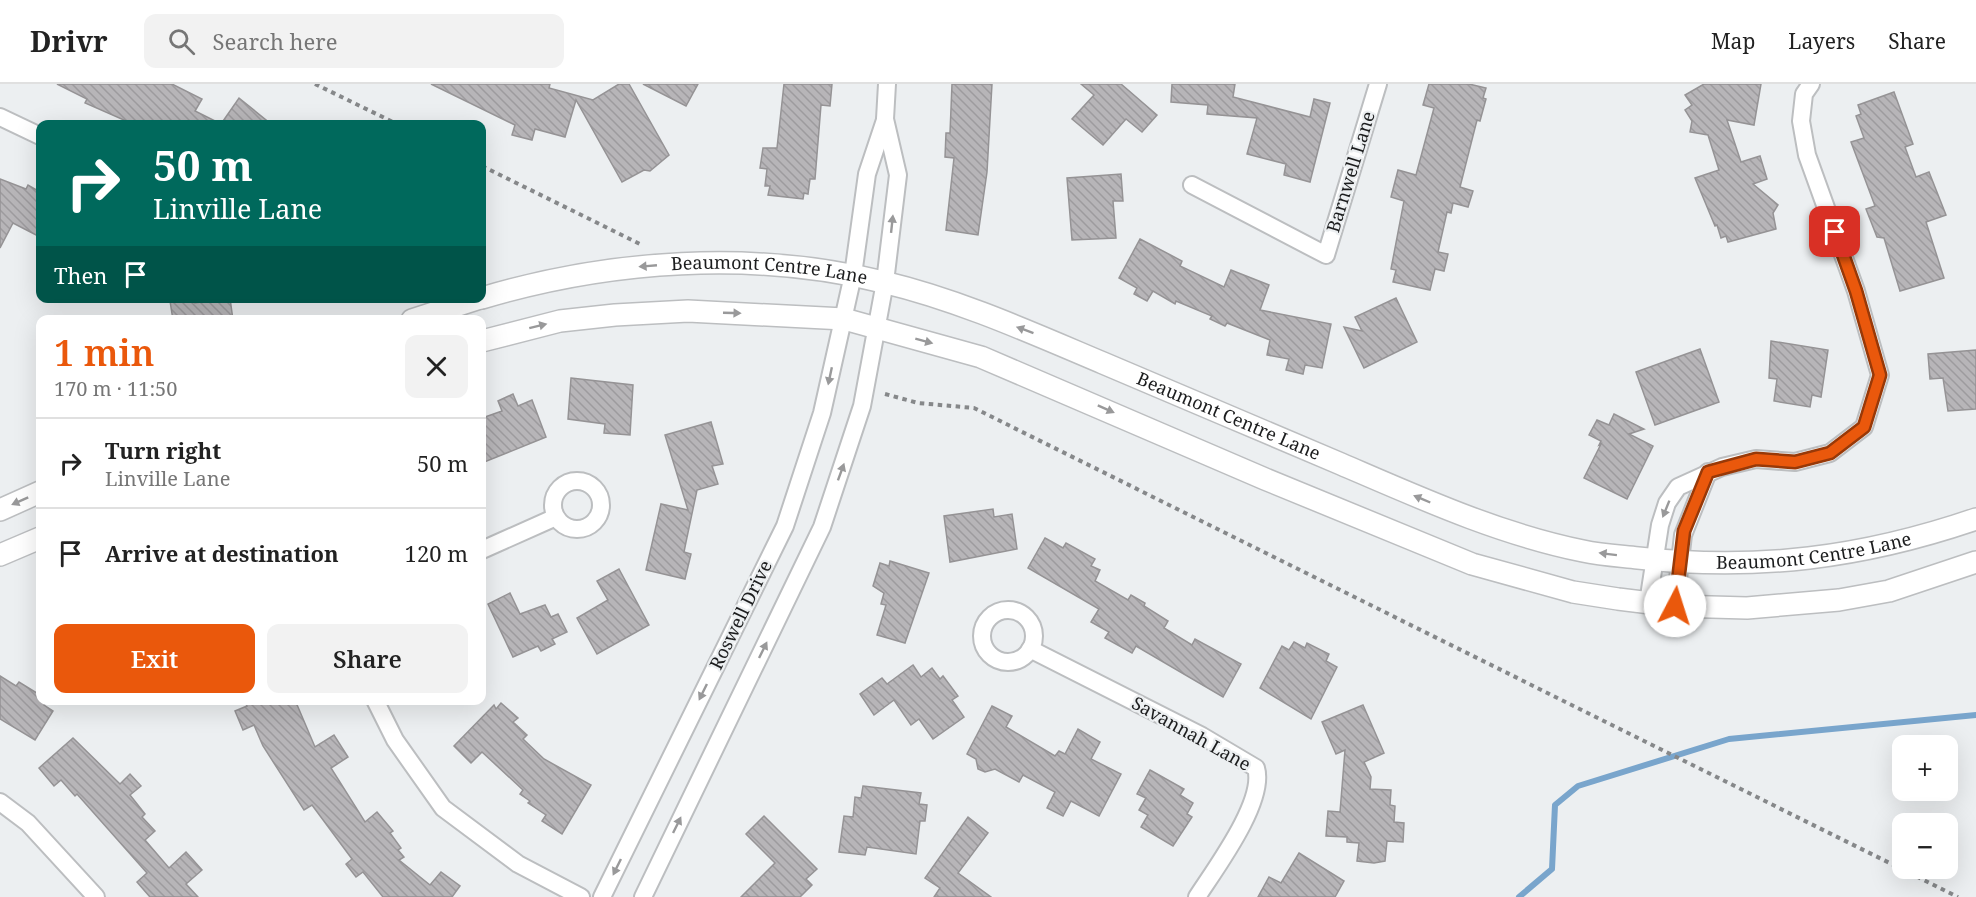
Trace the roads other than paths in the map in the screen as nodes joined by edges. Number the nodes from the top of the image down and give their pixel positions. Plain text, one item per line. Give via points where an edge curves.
1 (887, 84) edge
2 (1378, 84) edge
3 (1811, 84) edge
4 (0, 117) edge
5 (885, 119) junction
6 (36, 134) edge
7 (1192, 185) dead end
8 (853, 275) junction
9 (885, 282) junction
10 (486, 297) edge
11 (465, 303) edge
12 (428, 315) edge
13 (844, 319) junction
14 (877, 328) junction
15 (486, 340) edge
16 (1708, 472) junction
17 (36, 494) edge
18 (0, 510) edge
19 (556, 517) dead end
20 (1976, 519) edge
21 (36, 540) edge
22 (486, 548) edge
23 (0, 555) edge
24 (1653, 559) junction
25 (1679, 562) junction
26 (1976, 562) edge
27 (1648, 603) junction
28 (1675, 606) junction
29 (1030, 650) dead end
30 (378, 705) edge
31 (0, 802) edge
32 (96, 897) edge
33 (581, 897) edge
34 (602, 897) edge
35 (643, 897) edge
36 (1197, 897) edge

1 - 5 street
2 - 7 street, Barnwell Lane via 1326,255
3 - 16 street via 1804,94 1801,121 1807,155 1856,291 1880,375 1864,427 1830,453 1795,462 1756,459
4 - 6 street
5 - 8 street, Roswell Drive via 867,174
9 -> 5 street, Roswell Drive via 898,176
8 - 9 street, Beaumont Centre Lane
8 -> 10 street, Beaumont Centre Lane via 722,263 650,265 580,273
8 - 13 street, Roswell Drive
9 - 14 street, Roswell Drive
24 -> 9 street, Beaumont Centre Lane via 1586,552 1483,522 1040,336
11 - 12 street, Beaumont Centre Lane
13 - 14 street
15 -> 13 street via 560,321 615,315 688,311
13 -> 34 street, Roswell Drive via 822,413 785,526
14 -> 27 street via 991,361 1472,564 1573,592
35 -> 14 street, Roswell Drive via 822,527 862,406
16 -> 24 street via 1678,487 1667,503
16 - 25 street via 1686,524
17 -> 18 street
19 - 22 street
20 - 25 street, Beaumont Centre Lane via 1925,537 1866,551 1798,561 1746,565
21 - 23 street
24 - 25 street, Beaumont Centre Lane
24 - 27 street
25 - 28 street
26 - 28 street via 1889,591 1839,600 1748,608
27 - 28 street
29 - 36 street, Savannah Lane via 1202,736 1256,768 1259,777 1255,795
30 - 33 street via 395,740 443,808 518,864
31 - 32 street via 28,823

